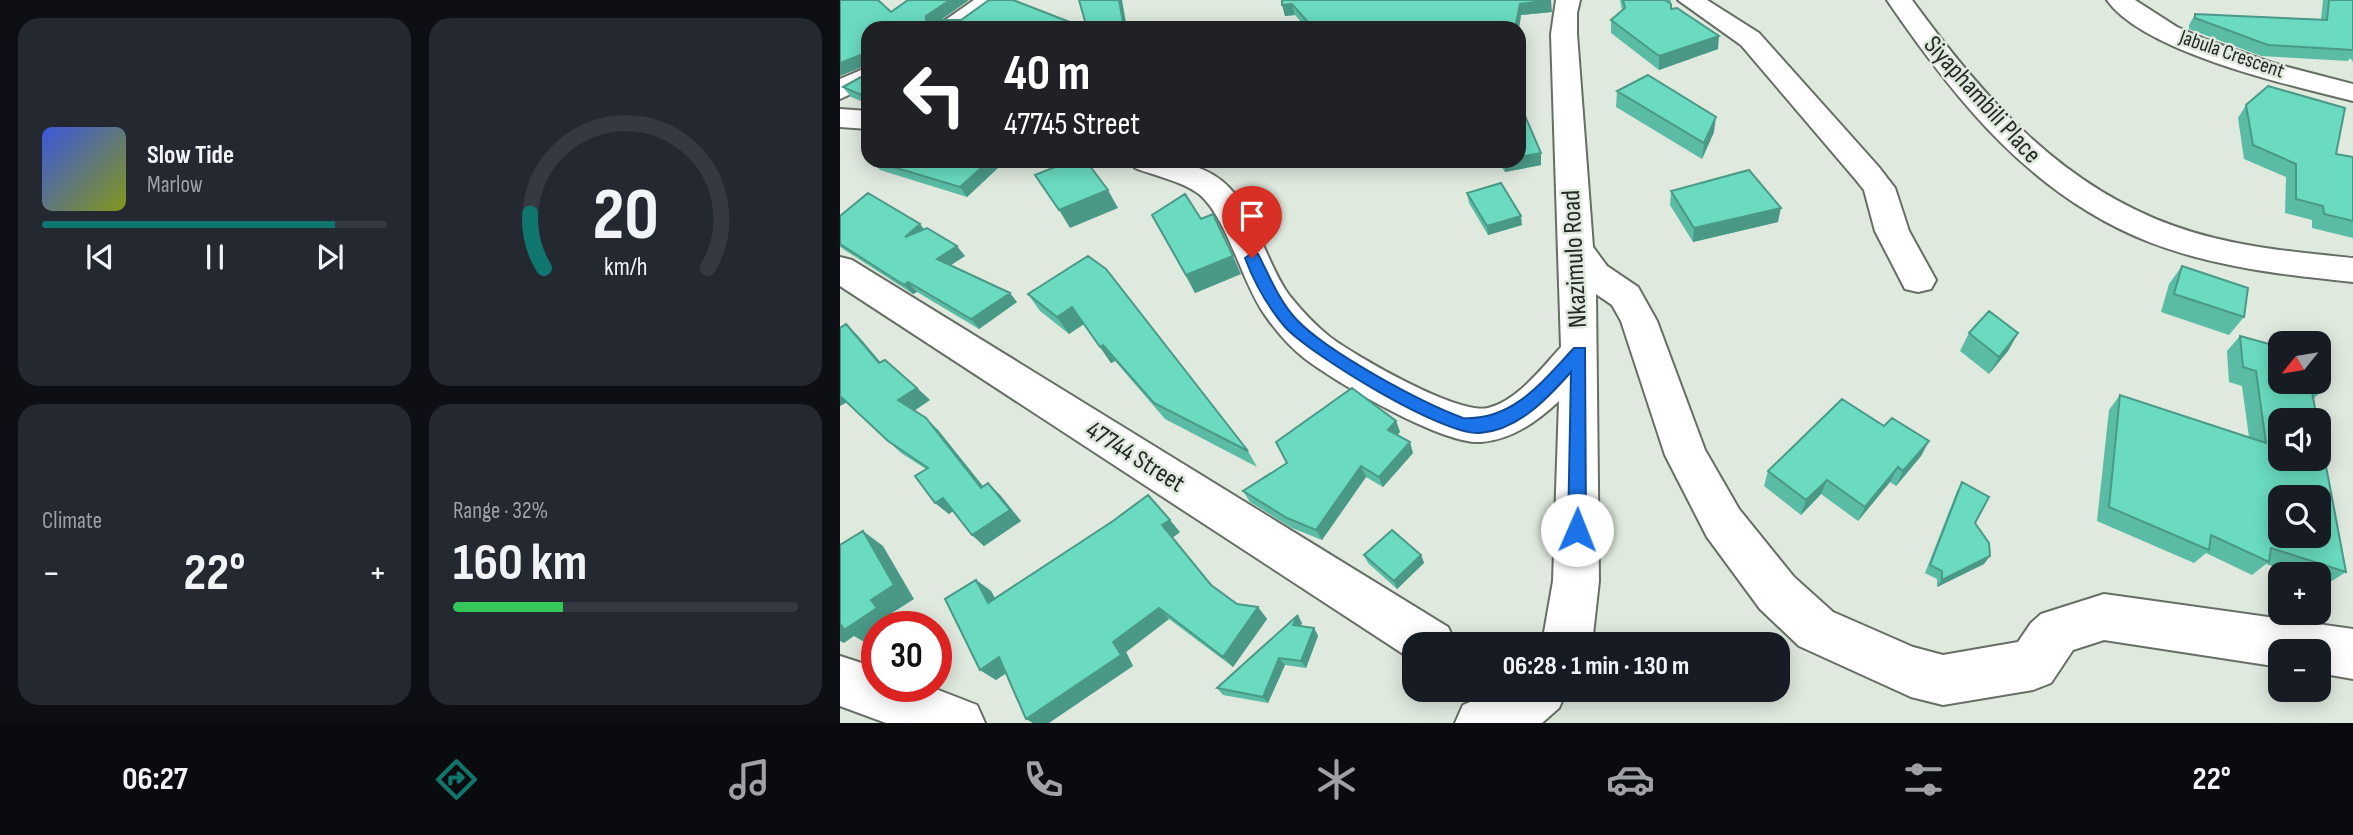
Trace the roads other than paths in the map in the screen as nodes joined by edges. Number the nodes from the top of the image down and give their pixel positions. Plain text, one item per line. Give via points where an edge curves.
1 (991, 0) edge
2 (1568, 0) edge
3 (1690, 0) edge
4 (1899, 0) edge
5 (2119, 0) edge
6 (958, 21) edge
7 (861, 79) edge
8 (840, 92) edge
9 (2353, 93) edge
10 (840, 118) edge
11 (861, 120) edge
12 (1163, 168) edge
13 (1575, 248) junction
14 (840, 270) edge
15 (2353, 270) edge
16 (1918, 280) dead end
17 (1579, 352) junction
18 (1412, 632) edge
19 (1569, 632) edge
20 (2353, 654) edge
21 (840, 681) edge
22 (960, 723) edge

1 - 6 street
2 - 13 street, Nkazimulo Road via 1563,13
3 - 16 street via 1750,39 1867,173
4 - 15 street, Siyaphambili Place via 2024,154 2088,200 2147,228 2215,250
5 - 9 street, Jabula Crescent via 2151,24 2184,38
7 - 8 street
10 - 11 street
12 - 17 street via 1210,187 1241,233 1259,277 1277,304 1320,349 1440,416 1462,425 1501,421 1541,395
13 - 17 street, Nkazimulo Road
13 - 20 street via 1595,275 1625,296 1639,321 1686,455 1723,523 1777,593 1816,629 1911,672 1942,680 2033,665 2058,631 2104,617
14 - 18 street, 47744 Street
17 - 19 street, Nkazimulo Road via 1576,581
21 - 22 street

